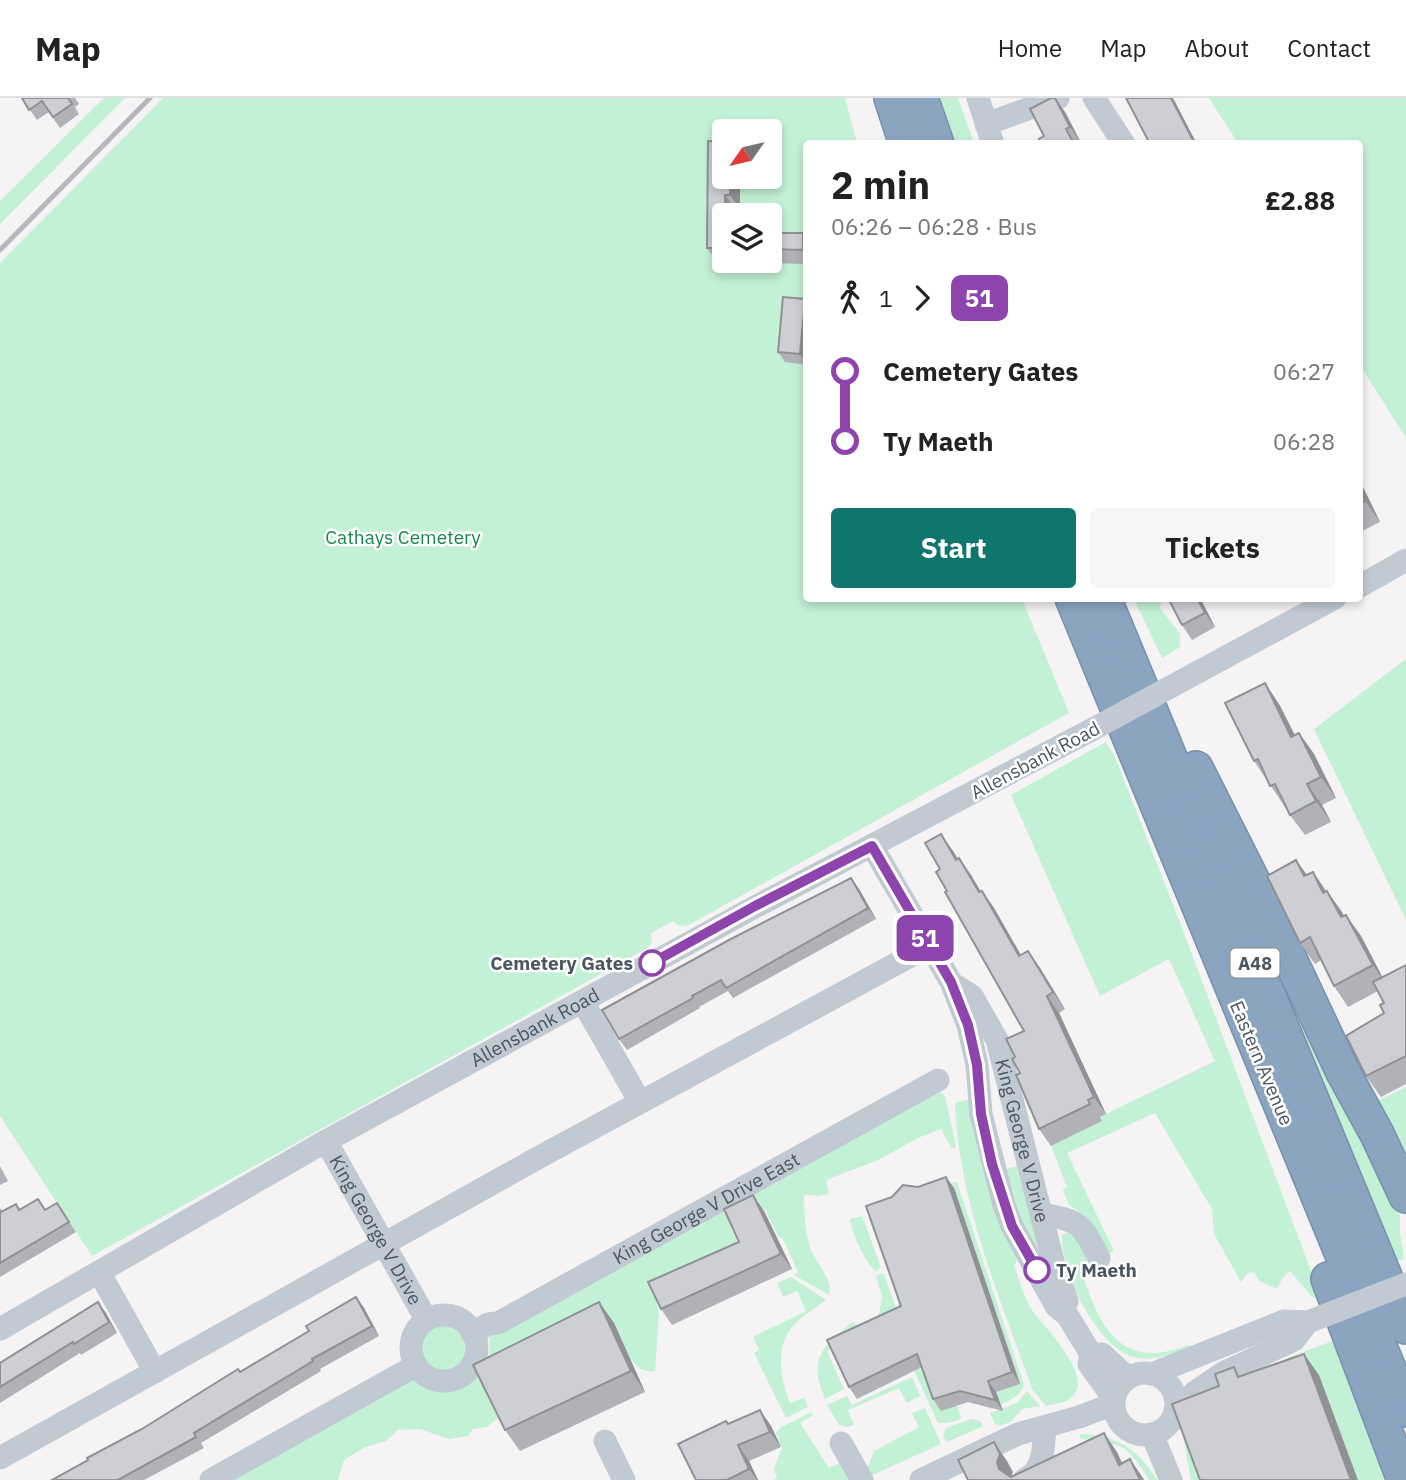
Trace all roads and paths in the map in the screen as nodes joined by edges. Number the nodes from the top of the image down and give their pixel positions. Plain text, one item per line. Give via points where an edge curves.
1 (891, 98) edge
2 (921, 98) edge
3 (978, 98) edge
4 (1058, 98) edge
5 (1094, 98) edge
6 (990, 134) edge
7 (905, 140) edge
8 (936, 140) edge
9 (1121, 140) edge
10 (1406, 560) edge
11 (1363, 584) edge
12 (1074, 602) edge
13 (1108, 602) edge
14 (1109, 602) edge
15 (1318, 602) edge
16 (1296, 607) edge
17 (872, 846) junction
18 (929, 946) junction
19 (951, 982) junction
20 (583, 1002) junction
21 (1242, 1014) junction
22 (938, 1080) dead end
23 (640, 1102) junction
24 (1016, 1105) junction
25 (981, 1114) junction
26 (326, 1141) junction
27 (1406, 1196) edge
28 (1042, 1214) junction
29 (384, 1245) junction
30 (1099, 1258) dead end
31 (99, 1272) junction
32 (1406, 1284) edge
33 (1067, 1315) junction
34 (426, 1319) junction
35 (1308, 1322) junction
36 (1406, 1327) edge
37 (0, 1329) edge
38 (472, 1333) junction
39 (1091, 1354) junction
40 (1260, 1354) junction
41 (415, 1366) junction
42 (155, 1371) junction
43 (1160, 1371) junction
44 (1128, 1378) junction
45 (1114, 1401) junction
46 (1175, 1410) junction
47 (1406, 1410) edge
48 (1045, 1427) junction
49 (1152, 1434) junction
50 (605, 1441) dead end
51 (841, 1443) dead end
52 (0, 1458) edge
53 (211, 1480) edge
54 (624, 1480) edge
55 (862, 1480) edge
56 (921, 1480) edge
57 (1024, 1480) edge
58 (1171, 1480) edge
59 (1404, 1480) edge

1 - 7 highway
2 - 8 highway
3 - 6 street
4 - 6 street
5 - 9 street
10 - 11 street
12 - 21 highway, Eastern Avenue / A48
13 - 36 highway, Eastern Avenue / A48
14 - 27 highway via 1138,645
15 - 16 street, Allensbank Road
16 - 17 street, Allensbank Road, bridge via 1198,672
17 - 18 street, King George V Drive
17 - 20 street, Allensbank Road
18 - 19 street, King George V Drive
18 - 23 street
19 - 24 street, King George V Drive via 972,996 998,1040
19 - 25 street, King George V Drive via 968,1025
20 - 23 street
20 - 26 street, Allensbank Road
21 - 47 highway, Eastern Avenue / A48
21 - 59 highway via 1253,1077
22 - 38 street, King George V Drive East via 498,1323
23 - 29 street
24 - 25 street
24 - 28 street, King George V Drive
25 - 33 street, King George V Drive via 1012,1226 1056,1306
26 - 29 street, King George V Drive
26 - 31 street, Allensbank Road
28 - 30 street via 1082,1226
28 - 33 street, King George V Drive
29 - 34 street, King George V Drive
29 - 42 street
31 - 37 street, Allensbank Road
31 - 42 street
32 - 35 street, bridge
33 - 39 street, King George V Drive
34 - 38 street, King George V Drive via 453,1317
34 - 41 street, King George V Drive via 410,1345
35 - 40 street via 1294,1340
35 - 43 street via 1284,1321
38 - 41 street via 477,1352 461,1377 441,1382
39 - 44 street, King George V Drive via 1102,1354
39 - 45 street, King George V Drive via 1089,1364
40 - 43 street via 1248,1347 1206,1364
40 - 46 street via 1212,1380
41 - 53 street
42 - 52 street
43 - 44 street
43 - 46 street via 1173,1392
44 - 45 street
45 - 48 street
45 - 49 street via 1114,1412 1124,1428
46 - 49 street via 1171,1422
48 - 56 street via 1018,1434
48 - 57 street via 1041,1464
49 - 58 street
50 - 54 street
51 - 55 street

